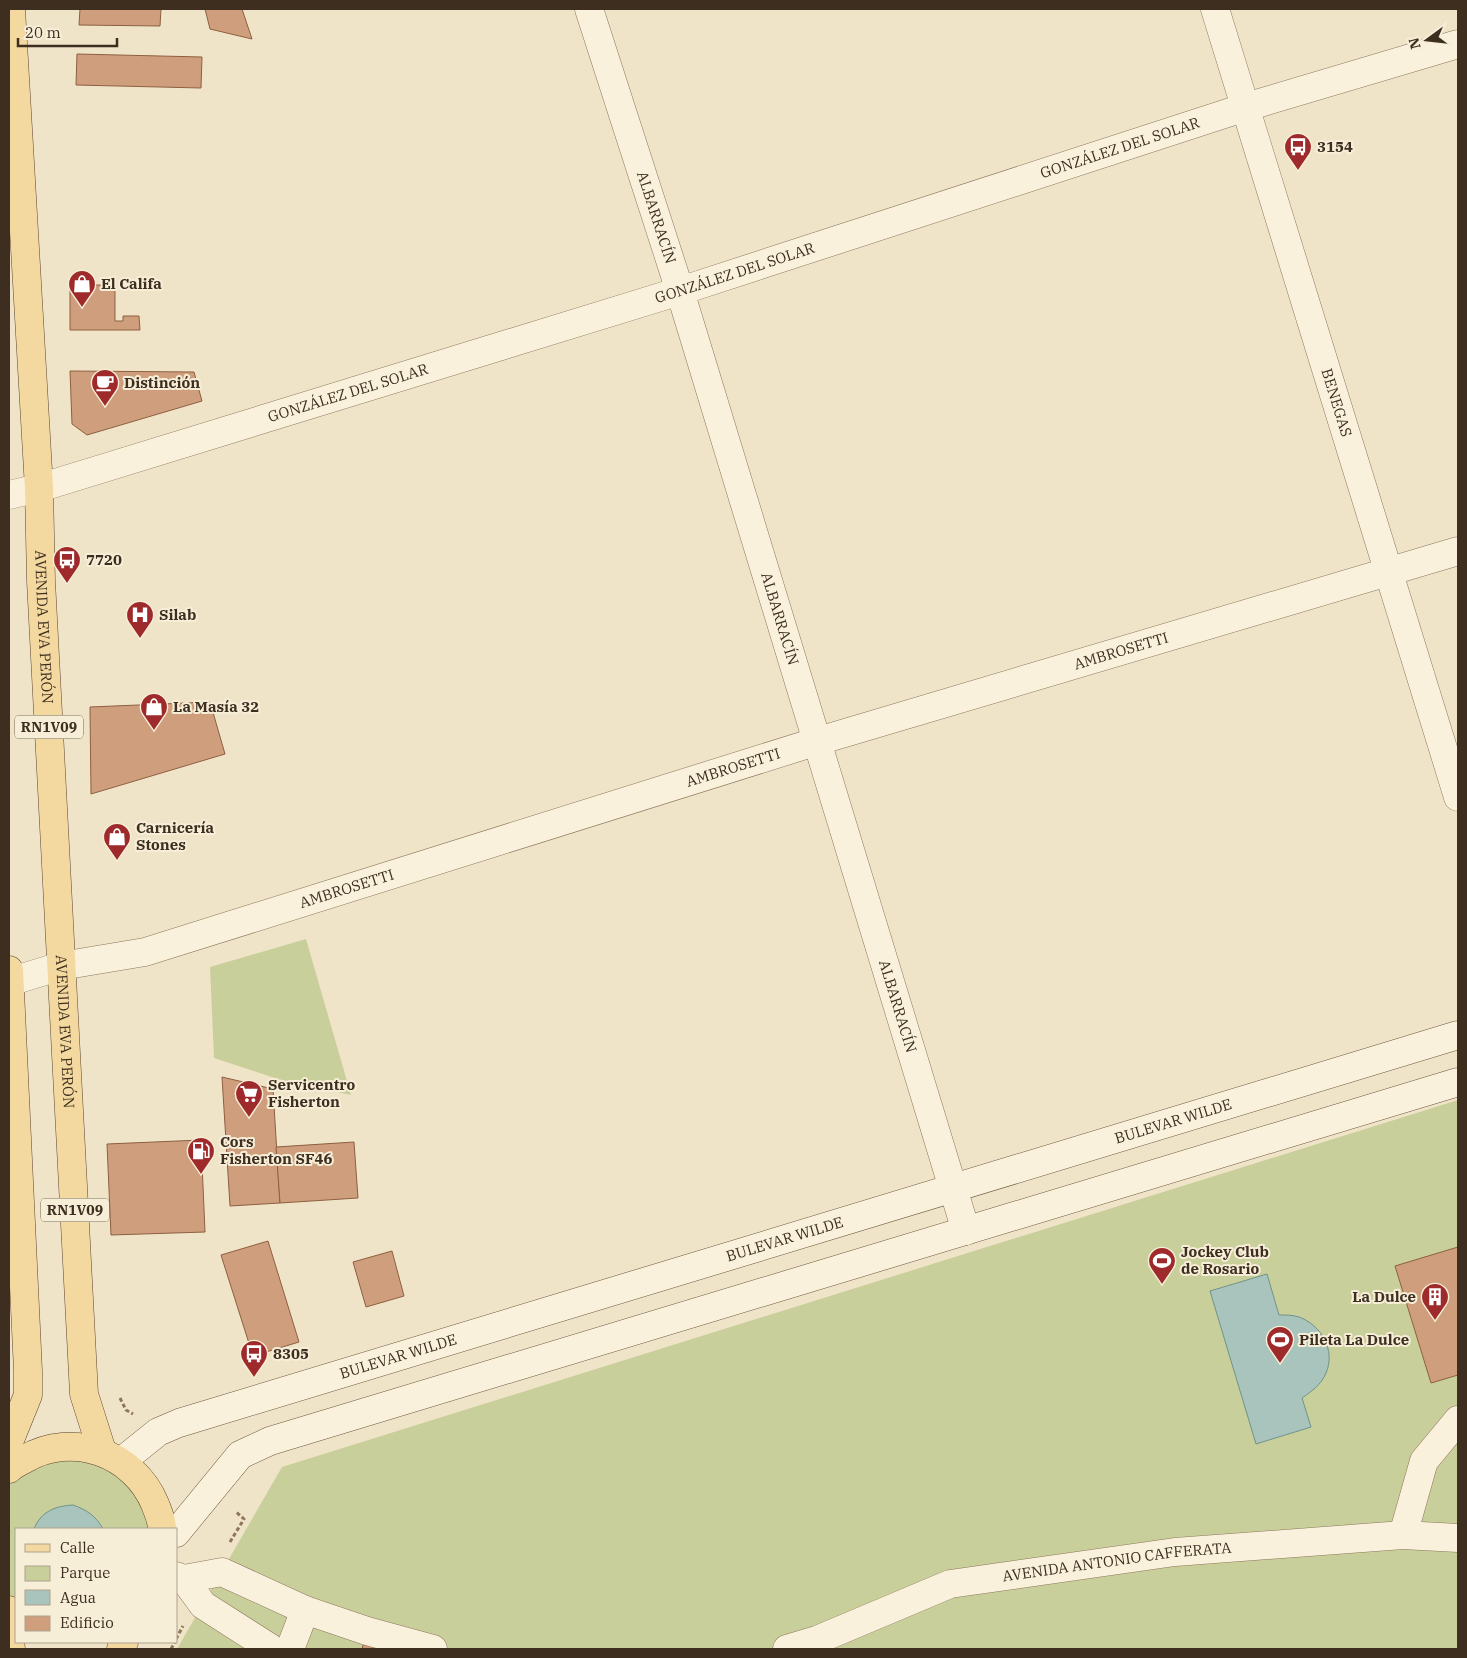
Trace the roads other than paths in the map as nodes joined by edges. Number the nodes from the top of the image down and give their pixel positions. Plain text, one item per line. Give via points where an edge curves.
1 (11, 9) edge
2 (589, 9) edge
3 (1215, 9) edge
4 (1458, 44) edge
5 (1246, 107) junction
6 (680, 291) junction
7 (39, 488) junction
8 (9, 495) edge
9 (1458, 551) edge
10 (1389, 572) junction
11 (818, 741) junction
12 (1458, 797) edge
13 (61, 966) junction
14 (9, 970) edge
15 (9, 982) edge
16 (1458, 1035) edge
17 (1458, 1082) edge
18 (953, 1186) junction
19 (966, 1231) junction
20 (1458, 1420) edge
21 (9, 1442) edge
22 (112, 1456) junction
23 (9, 1469) edge
24 (162, 1528) edge
25 (178, 1531) edge
26 (1403, 1535) junction
27 (1458, 1538) edge
28 (180, 1577) edge
29 (305, 1610) junction
30 (9, 1633) edge
31 (11, 1649) edge
32 (272, 1649) edge
33 (290, 1649) edge
34 (433, 1649) edge
35 (787, 1649) edge

1 - 7 main road, AVENIDA EVA PERÓN / RN1V09
2 - 6 street, ALBARRACÍN
3 - 5 street, BENEGAS
4 - 5 street, GONZÁLEZ DEL SOLAR
5 - 6 street, GONZÁLEZ DEL SOLAR
5 - 10 street, BENEGAS
6 - 7 street, GONZÁLEZ DEL SOLAR
6 - 11 street, ALBARRACÍN
7 - 8 street, GONZÁLEZ DEL SOLAR
7 - 13 main road, AVENIDA EVA PERÓN / RN1V09
9 - 10 street, AMBROSETTI
10 - 11 street, AMBROSETTI
10 - 12 street, BENEGAS
11 - 13 street, AMBROSETTI via 145,952
11 - 18 street, ALBARRACÍN
13 - 15 street, AMBROSETTI
13 - 22 main road, AVENIDA EVA PERÓN / RN1V09 via 84,1394
14 - 15 main road, RN1V09
15 - 21 main road, RN1V09 via 28,1372 28,1394
16 - 18 street, BULEVAR WILDE
17 - 19 street
18 - 19 street, ALBARRACÍN
18 - 22 street, BULEVAR WILDE via 179,1422
19 - 25 street via 270,1441 240,1456
20 - 26 street via 1424,1461
22 - 23 main road via 71,1445 39,1451
22 - 24 main road, RN1V09 via 148,1488
26 - 27 street, AVENIDA ANTONIO CAFFERATA
26 - 35 street, AVENIDA ANTONIO CAFFERATA via 1174,1552 950,1584 817,1640
28 - 29 street via 222,1572
28 - 32 street via 203,1605
29 - 33 street
29 - 34 street via 367,1632
30 - 31 main road

